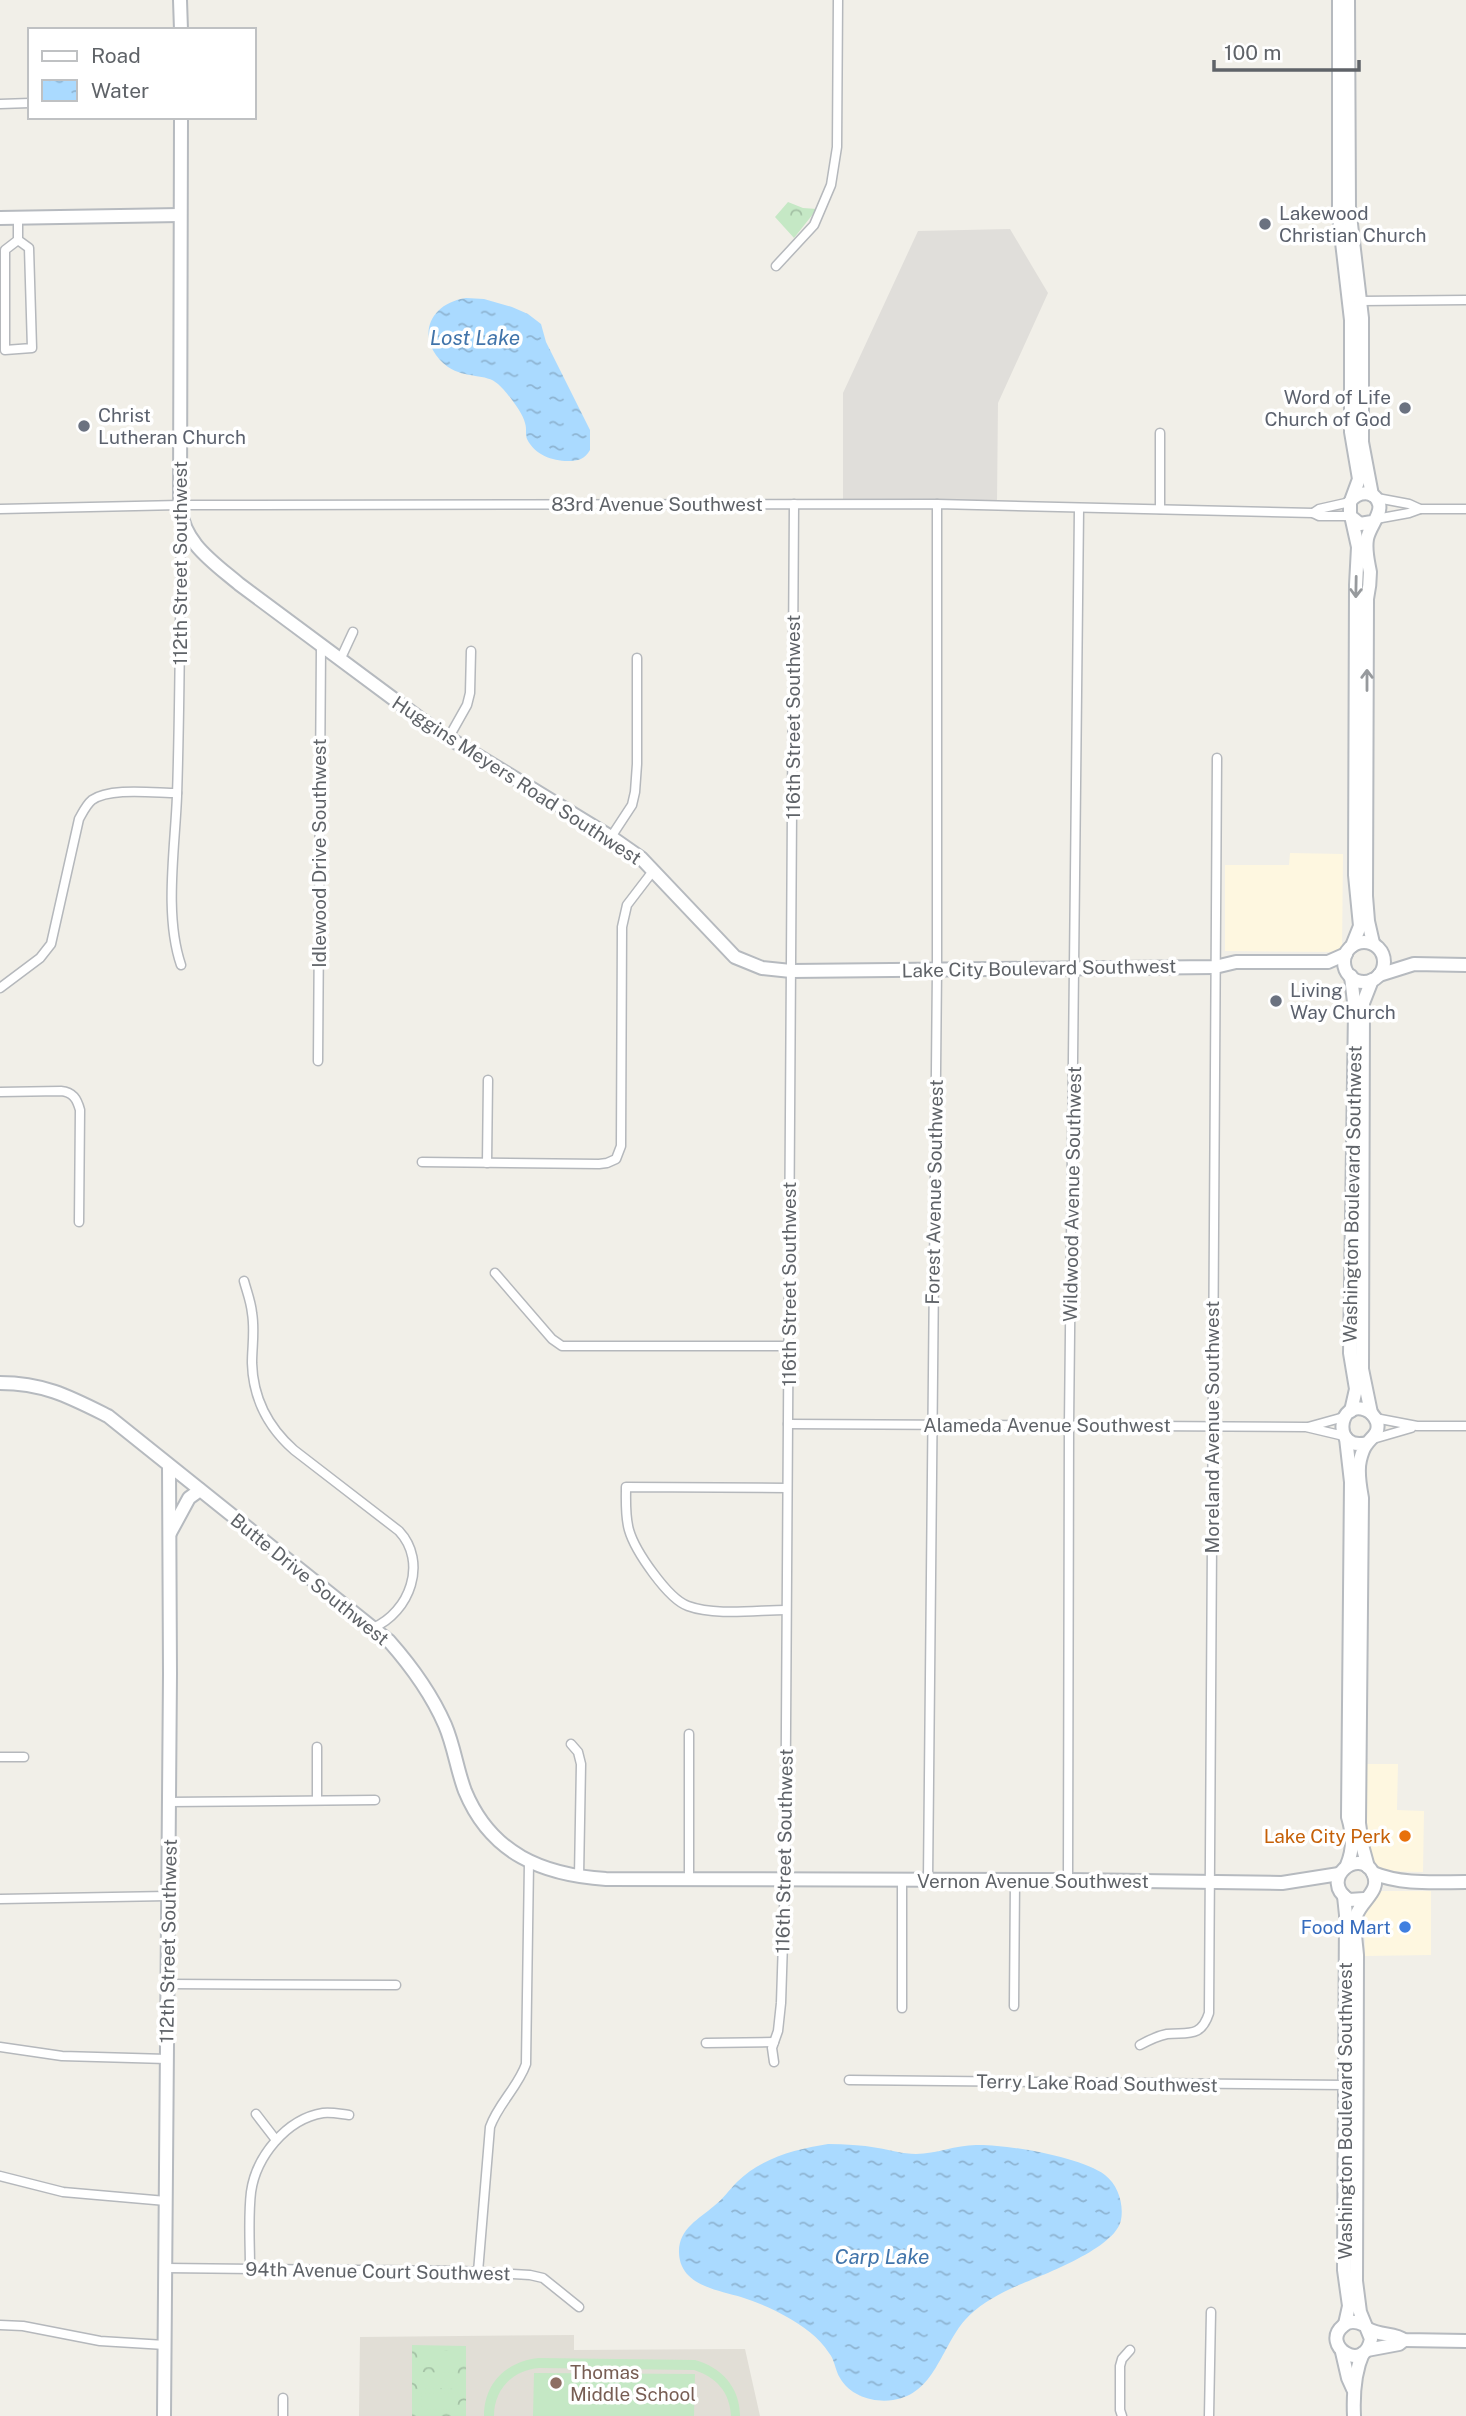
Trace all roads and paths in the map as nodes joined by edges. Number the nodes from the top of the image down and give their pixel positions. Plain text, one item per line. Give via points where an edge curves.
1 (180, 0) edge
2 (838, 0) edge
3 (1339, 0) edge
4 (1349, 0) edge
5 (181, 28) edge
6 (28, 103) edge
7 (0, 104) edge
8 (181, 119) edge
9 (180, 215) junction
10 (0, 218) edge
11 (19, 218) junction
12 (18, 240) junction
13 (776, 266) dead end
14 (1466, 300) edge
15 (1360, 301) junction
16 (1160, 433) dead end
17 (1375, 497) junction
18 (1351, 500) junction
19 (794, 504) junction
20 (937, 504) junction
21 (180, 505) junction
22 (0, 509) edge
23 (1080, 509) junction
24 (1160, 509) junction
25 (1420, 509) junction
26 (1466, 509) edge
27 (1313, 513) junction
28 (1351, 518) junction
29 (181, 521) junction
30 (1374, 521) junction
31 (353, 632) dead end
32 (321, 646) junction
33 (471, 651) dead end
34 (341, 659) junction
35 (637, 659) dead end
36 (449, 737) junction
37 (1217, 758) dead end
38 (177, 793) junction
39 (611, 837) junction
40 (653, 871) junction
41 (1376, 945) junction
42 (1349, 950) junction
43 (1328, 962) junction
44 (1414, 964) junction
45 (181, 965) dead end
46 (751, 965) joint
47 (1466, 965) edge
48 (1074, 967) junction
49 (1215, 967) junction
50 (937, 969) junction
51 (791, 971) junction
52 (1349, 975) junction
53 (1376, 977) junction
54 (0, 988) edge
55 (318, 1060) dead end
56 (488, 1080) dead end
57 (0, 1092) edge
58 (422, 1162) dead end
59 (487, 1163) junction
60 (79, 1222) dead end
61 (495, 1273) dead end
62 (244, 1281) dead end
63 (788, 1346) junction
64 (0, 1382) edge
65 (1348, 1414) junction
66 (1373, 1415) junction
67 (788, 1424) junction
68 (931, 1425) junction
69 (1069, 1425) junction
70 (1212, 1426) junction
71 (1418, 1426) junction
72 (1466, 1426) edge
73 (1306, 1427) junction
74 (1345, 1437) junction
75 (1369, 1441) junction
76 (169, 1466) junction
77 (787, 1488) junction
78 (200, 1490) junction
79 (169, 1533) junction
80 (786, 1610) junction
81 (373, 1628) junction
82 (689, 1734) dead end
83 (571, 1744) dead end
84 (317, 1747) dead end
85 (0, 1757) edge
86 (24, 1757) dead end
87 (317, 1800) junction
88 (375, 1800) dead end
89 (169, 1802) junction
90 (528, 1862) junction
91 (1343, 1870) junction
92 (1371, 1870) junction
93 (579, 1877) junction
94 (689, 1880) junction
95 (785, 1880) junction
96 (902, 1880) junction
97 (928, 1880) junction
98 (1014, 1880) junction
99 (1068, 1880) junction
100 (1209, 1882) junction
101 (1411, 1882) junction
102 (1466, 1882) edge
103 (1282, 1883) junction
104 (1342, 1894) junction
105 (168, 1896) junction
106 (1368, 1896) junction
107 (0, 1899) edge
108 (168, 1984) junction
109 (396, 1985) dead end
110 (1014, 2007) dead end
111 (902, 2008) dead end
112 (774, 2042) junction
113 (706, 2043) dead end
114 (1140, 2045) dead end
115 (0, 2047) edge
116 (167, 2059) junction
117 (774, 2063) dead end
118 (849, 2080) dead end
119 (1345, 2085) junction
120 (256, 2114) dead end
121 (349, 2115) dead end
122 (276, 2140) junction
123 (0, 2176) edge
124 (166, 2201) junction
125 (165, 2268) junction
126 (250, 2268) junction
127 (478, 2272) junction
128 (579, 2307) dead end
129 (1210, 2312) dead end
130 (1345, 2324) junction
131 (0, 2325) edge
132 (1366, 2327) junction
133 (1405, 2340) junction
134 (1466, 2341) edge
135 (165, 2345) junction
136 (1130, 2350) dead end
137 (1342, 2351) junction
138 (1365, 2352) junction
139 (1353, 2389) junction
140 (283, 2398) dead end
141 (164, 2416) edge
142 (283, 2416) edge
143 (1122, 2416) edge
144 (1209, 2416) edge
145 (1354, 2416) edge

1 - 5 street
2 - 13 street via 837,147 831,185 814,225
3 - 18 street via 1339,216 1351,320 1351,432 1359,479
4 - 15 street via 1349,207
6 - 7 street
8 - 9 street, 112th Street Southwest
9 - 11 street
9 - 21 street, 112th Street Southwest
10 - 11 street
11 - 12 street
12 - 12 street via 5,250 5,350 32,348 29,248
14 - 15 street
15 - 17 street via 1362,442
16 - 24 street
17 - 18 street via 1362,493
17 - 25 street
17 - 30 street via 1380,509
18 - 27 street, 83rd Avenue Southwest
18 - 28 street
19 - 20 street, 83rd Avenue Southwest
19 - 21 street, 83rd Avenue Southwest
19 - 51 street, 116th Street Southwest
20 - 23 street, 83rd Avenue Southwest
20 - 50 street, Forest Avenue Southwest
21 - 22 street, 83rd Avenue Southwest
21 - 29 street, 112th Street Southwest
23 - 24 street, 83rd Avenue Southwest
23 - 48 street, Wildwood Avenue Southwest
24 - 27 street, 83rd Avenue Southwest
25 - 26 street
25 - 30 street
27 - 28 street, 83rd Avenue Southwest
28 - 30 street via 1364,525
28 -> 42 street via 1358,547 1355,875 1360,926
29 - 32 street, Huggins Meyers Road Southwest via 210,560
29 - 38 street, 112th Street Southwest
41 -> 30 street via 1366,896 1370,576 1366,556
31 - 34 street
32 - 34 street, Huggins Meyers Road Southwest
32 - 55 street, Idlewood Drive Southwest
33 - 36 street via 467,705
34 - 36 street, Huggins Meyers Road Southwest
35 - 39 street via 635,792
36 - 39 street, Huggins Meyers Road Southwest
37 - 49 street, Moreland Avenue Southwest
38 - 45 street, 112th Street Southwest via 173,912
38 - 54 street via 120,792 90,802 79,819 51,944
39 - 40 street, Huggins Meyers Road Southwest
40 - 46 street, Huggins Meyers Road Southwest via 735,957
40 - 59 street via 627,905 622,927 621,1146 616,1158 598,1164
41 - 42 street via 1360,942
41 - 44 street
41 - 53 street via 1384,965
42 - 43 street, Lake City Boulevard Southwest
42 - 52 street via 1344,961
43 - 49 street, Lake City Boulevard Southwest via 1236,962
43 - 52 street
44 - 47 street
44 - 53 street
46 - 51 street, Lake City Boulevard Southwest
48 - 49 street, Lake City Boulevard Southwest
48 - 50 street, Lake City Boulevard Southwest
48 - 69 street, Wildwood Avenue Southwest
49 - 70 street, Moreland Avenue Southwest
50 - 51 street, Lake City Boulevard Southwest
50 - 68 street, Forest Avenue Southwest
51 - 63 street, 116th Street Southwest
52 - 53 street via 1359,981
52 - 65 street, Washington Boulevard Southwest via 1355,1011 1350,1353 1356,1389
53 - 66 street, Washington Boulevard Southwest via 1363,1003 1362,1369
56 - 59 street
57 - 60 street via 61,1091 75,1097 80,1110
58 - 59 street
61 - 63 street via 562,1346
62 - 81 street via 253,1314 254,1381 268,1421 294,1450 399,1531 410,1546 414,1565 407,1597 396,1613
63 - 67 street, 116th Street Southwest
64 - 76 street, Butte Drive Southwest via 44,1387 82,1402 108,1416
65 - 66 street via 1359,1409
65 - 73 street, Alameda Avenue Southwest
65 - 74 street via 1342,1428
66 - 71 street
66 - 75 street via 1377,1429
67 - 68 street, Alameda Avenue Southwest
67 - 77 street, 116th Street Southwest
68 - 69 street, Alameda Avenue Southwest
68 - 97 street, Forest Avenue Southwest
69 - 70 street, Alameda Avenue Southwest
69 - 99 street, Wildwood Avenue Southwest
70 - 73 street, Alameda Avenue Southwest
70 - 100 street, Moreland Avenue Southwest
71 - 72 street
71 - 75 street
73 - 74 street, Alameda Avenue Southwest
74 - 75 street via 1355,1444
74 - 91 street via 1352,1482 1348,1817 1353,1840
75 - 92 street via 1359,1469 1359,1823
76 - 78 street, Butte Drive Southwest
76 - 79 street, 112th Street Southwest
77 - 80 street, 116th Street Southwest
77 - 80 street via 625,1487 631,1536 663,1585 680,1602 719,1611
78 - 79 street
78 - 81 street, Butte Drive Southwest
79 - 89 street, 112th Street Southwest
80 - 95 street, 116th Street Southwest
81 - 90 street, Butte Drive Southwest via 429,1692 446,1727 465,1790 481,1819
82 - 94 street
83 - 93 street via 581,1764
84 - 87 street
85 - 86 street
87 - 88 street
87 - 89 street
89 - 105 street, 112th Street Southwest
90 - 93 street, Butte Drive Southwest
90 - 127 street via 526,2064 490,2127
91 - 92 street via 1359,1863
91 - 103 street, Vernon Avenue Southwest
91 - 104 street via 1338,1880
92 - 101 street
92 - 106 street via 1376,1881
93 - 94 street, Butte Drive Southwest
94 - 95 street, Butte Drive Southwest
95 - 96 street, Vernon Avenue Southwest
95 - 112 street, 116th Street Southwest
96 - 97 street, Vernon Avenue Southwest
96 - 111 street
97 - 98 street, Vernon Avenue Southwest
98 - 99 street, Vernon Avenue Southwest
98 - 110 street
99 - 100 street, Vernon Avenue Southwest
100 - 103 street, Vernon Avenue Southwest
100 - 114 street, Moreland Avenue Southwest via 1206,2024 1199,2031 1166,2034
101 - 102 street
101 - 106 street
103 - 104 street, Vernon Avenue Southwest
104 - 106 street via 1355,1901
104 - 119 street, Washington Boulevard Southwest via 1346,1915
105 - 107 street
105 - 108 street, 112th Street Southwest
106 - 132 street, Washington Boulevard Southwest via 1354,1928 1356,2281
108 - 109 street
108 - 116 street, 112th Street Southwest
112 - 113 street
112 - 117 street, 116th Street Southwest
115 - 116 street via 62,2056
116 - 124 street, 112th Street Southwest
118 - 119 street, Terry Lake Road Southwest
119 - 130 street, Washington Boulevard Southwest via 1344,2270 1349,2306
120 - 122 street
121 - 122 street via 321,2113 287,2129
122 - 126 street via 262,2161 251,2192
123 - 124 street via 63,2192
124 - 125 street, 112th Street Southwest
125 - 126 street, 94th Avenue Court Southwest
125 - 135 street, 112th Street Southwest
126 - 127 street, 94th Avenue Court Southwest
127 - 128 street, 94th Avenue Court Southwest via 543,2278
129 - 144 street
130 - 132 street via 1353,2321
130 - 137 street via 1337,2336
131 - 135 street via 100,2341
132 - 133 street
132 - 138 street via 1371,2339
133 - 134 street
133 - 138 street
135 - 141 street, 112th Street Southwest
136 - 143 street via 1120,2366
137 - 138 street via 1352,2356
137 - 139 street
138 - 139 street
139 - 145 street
140 - 142 street

